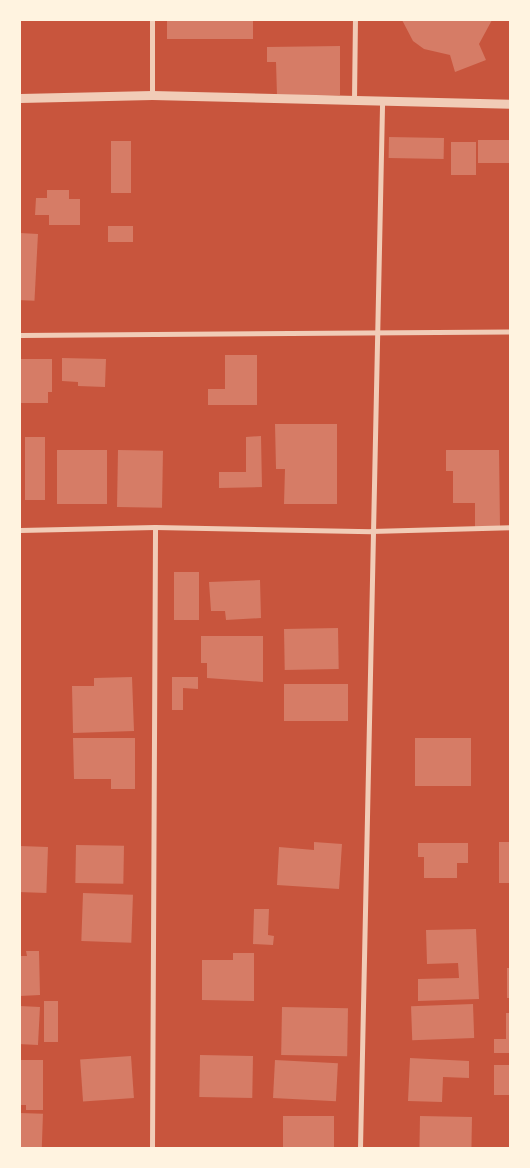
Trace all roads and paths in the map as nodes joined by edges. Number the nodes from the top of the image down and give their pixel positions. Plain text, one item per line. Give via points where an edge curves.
1 (152, 20) edge
2 (354, 20) edge
3 (152, 95) junction
4 (20, 98) edge
5 (354, 99) junction
6 (382, 103) junction
7 (510, 104) edge
8 (510, 332) edge
9 (377, 334) junction
10 (20, 335) edge
11 (156, 527) junction
12 (510, 527) edge
13 (20, 530) edge
14 (371, 531) junction
15 (152, 1148) edge
16 (360, 1148) edge

1 - 3 street
2 - 5 street
3 - 4 street
3 - 5 street
5 - 6 street
6 - 7 street
6 - 9 street
8 - 9 street
9 - 10 street
9 - 14 street
11 - 13 street
11 - 14 street
11 - 15 street
12 - 14 street
14 - 16 street

